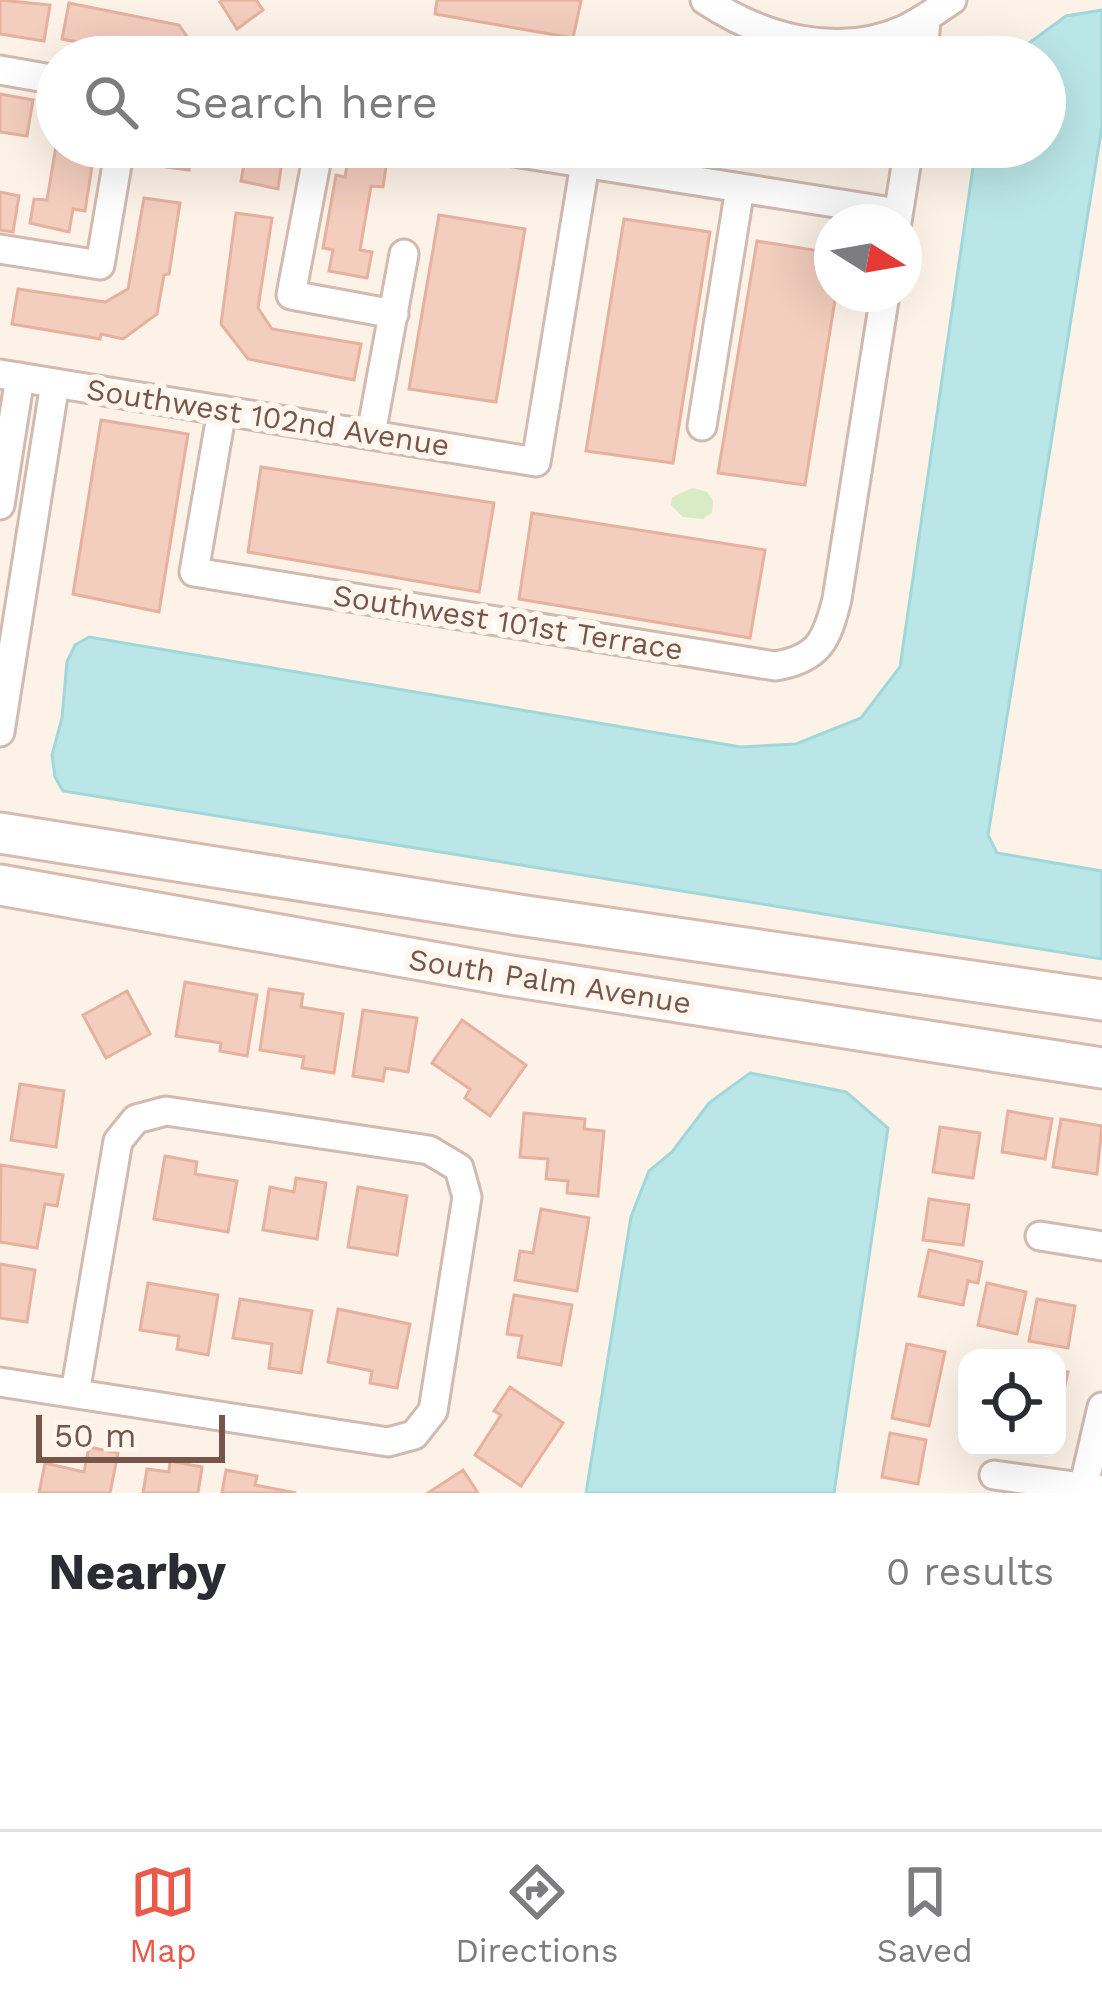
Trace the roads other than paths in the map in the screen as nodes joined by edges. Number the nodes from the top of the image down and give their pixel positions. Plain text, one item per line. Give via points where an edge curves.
1 (705, 0) edge
2 (952, 0) edge
3 (926, 19) junction
4 (778, 36) edge
5 (884, 36) edge
6 (925, 36) edge
7 (0, 70) edge
8 (36, 76) edge
9 (116, 168) edge
10 (315, 168) edge
11 (584, 168) edge
12 (611, 168) edge
13 (905, 168) edge
14 (740, 188) junction
15 (824, 204) edge
16 (899, 204) edge
17 (0, 249) edge
18 (404, 254) dead end
19 (882, 312) edge
20 (394, 314) junction
21 (10, 375) edge
22 (55, 382) junction
23 (222, 410) junction
24 (702, 426) dead end
25 (371, 434) junction
26 (8, 457) junction
27 (42, 462) junction
28 (0, 505) edge
29 (12, 580) edge
30 (0, 732) edge
31 (0, 833) edge
32 (0, 885) edge
33 (1102, 1000) edge
34 (1102, 1068) edge
35 (1040, 1236) dead end
36 (1102, 1246) edge
37 (0, 1382) edge
38 (75, 1393) junction
39 (1102, 1407) edge
40 (994, 1475) dead end
41 (1089, 1490) edge

1 - 4 street
2 - 3 street
3 - 5 street
3 - 6 street
7 - 8 street
9 - 17 street via 100,265
10 - 20 street via 291,296
11 - 25 street, Southwest 102nd Avenue via 536,462
12 - 14 street
13 - 16 street
14 - 15 street
14 - 24 street
18 - 20 street
19 - 23 street, Southwest 101st Terrace via 830,628 800,662 775,666 194,572
20 - 25 street
21 - 22 street, Southwest 102nd Avenue
21 - 26 street
22 - 23 street, Southwest 102nd Avenue
22 - 27 street
23 - 25 street, Southwest 102nd Avenue
26 - 27 street
26 - 28 street
27 - 29 street
29 - 30 street
31 - 33 main road, South Palm Avenue
32 - 34 main road, South Palm Avenue via 511,976
35 - 36 street
37 - 38 street
38 - 38 street via 118,1141 136,1119 166,1111 429,1150 459,1168 467,1197 434,1411 414,1435 388,1442
39 - 41 street
40 - 41 street

